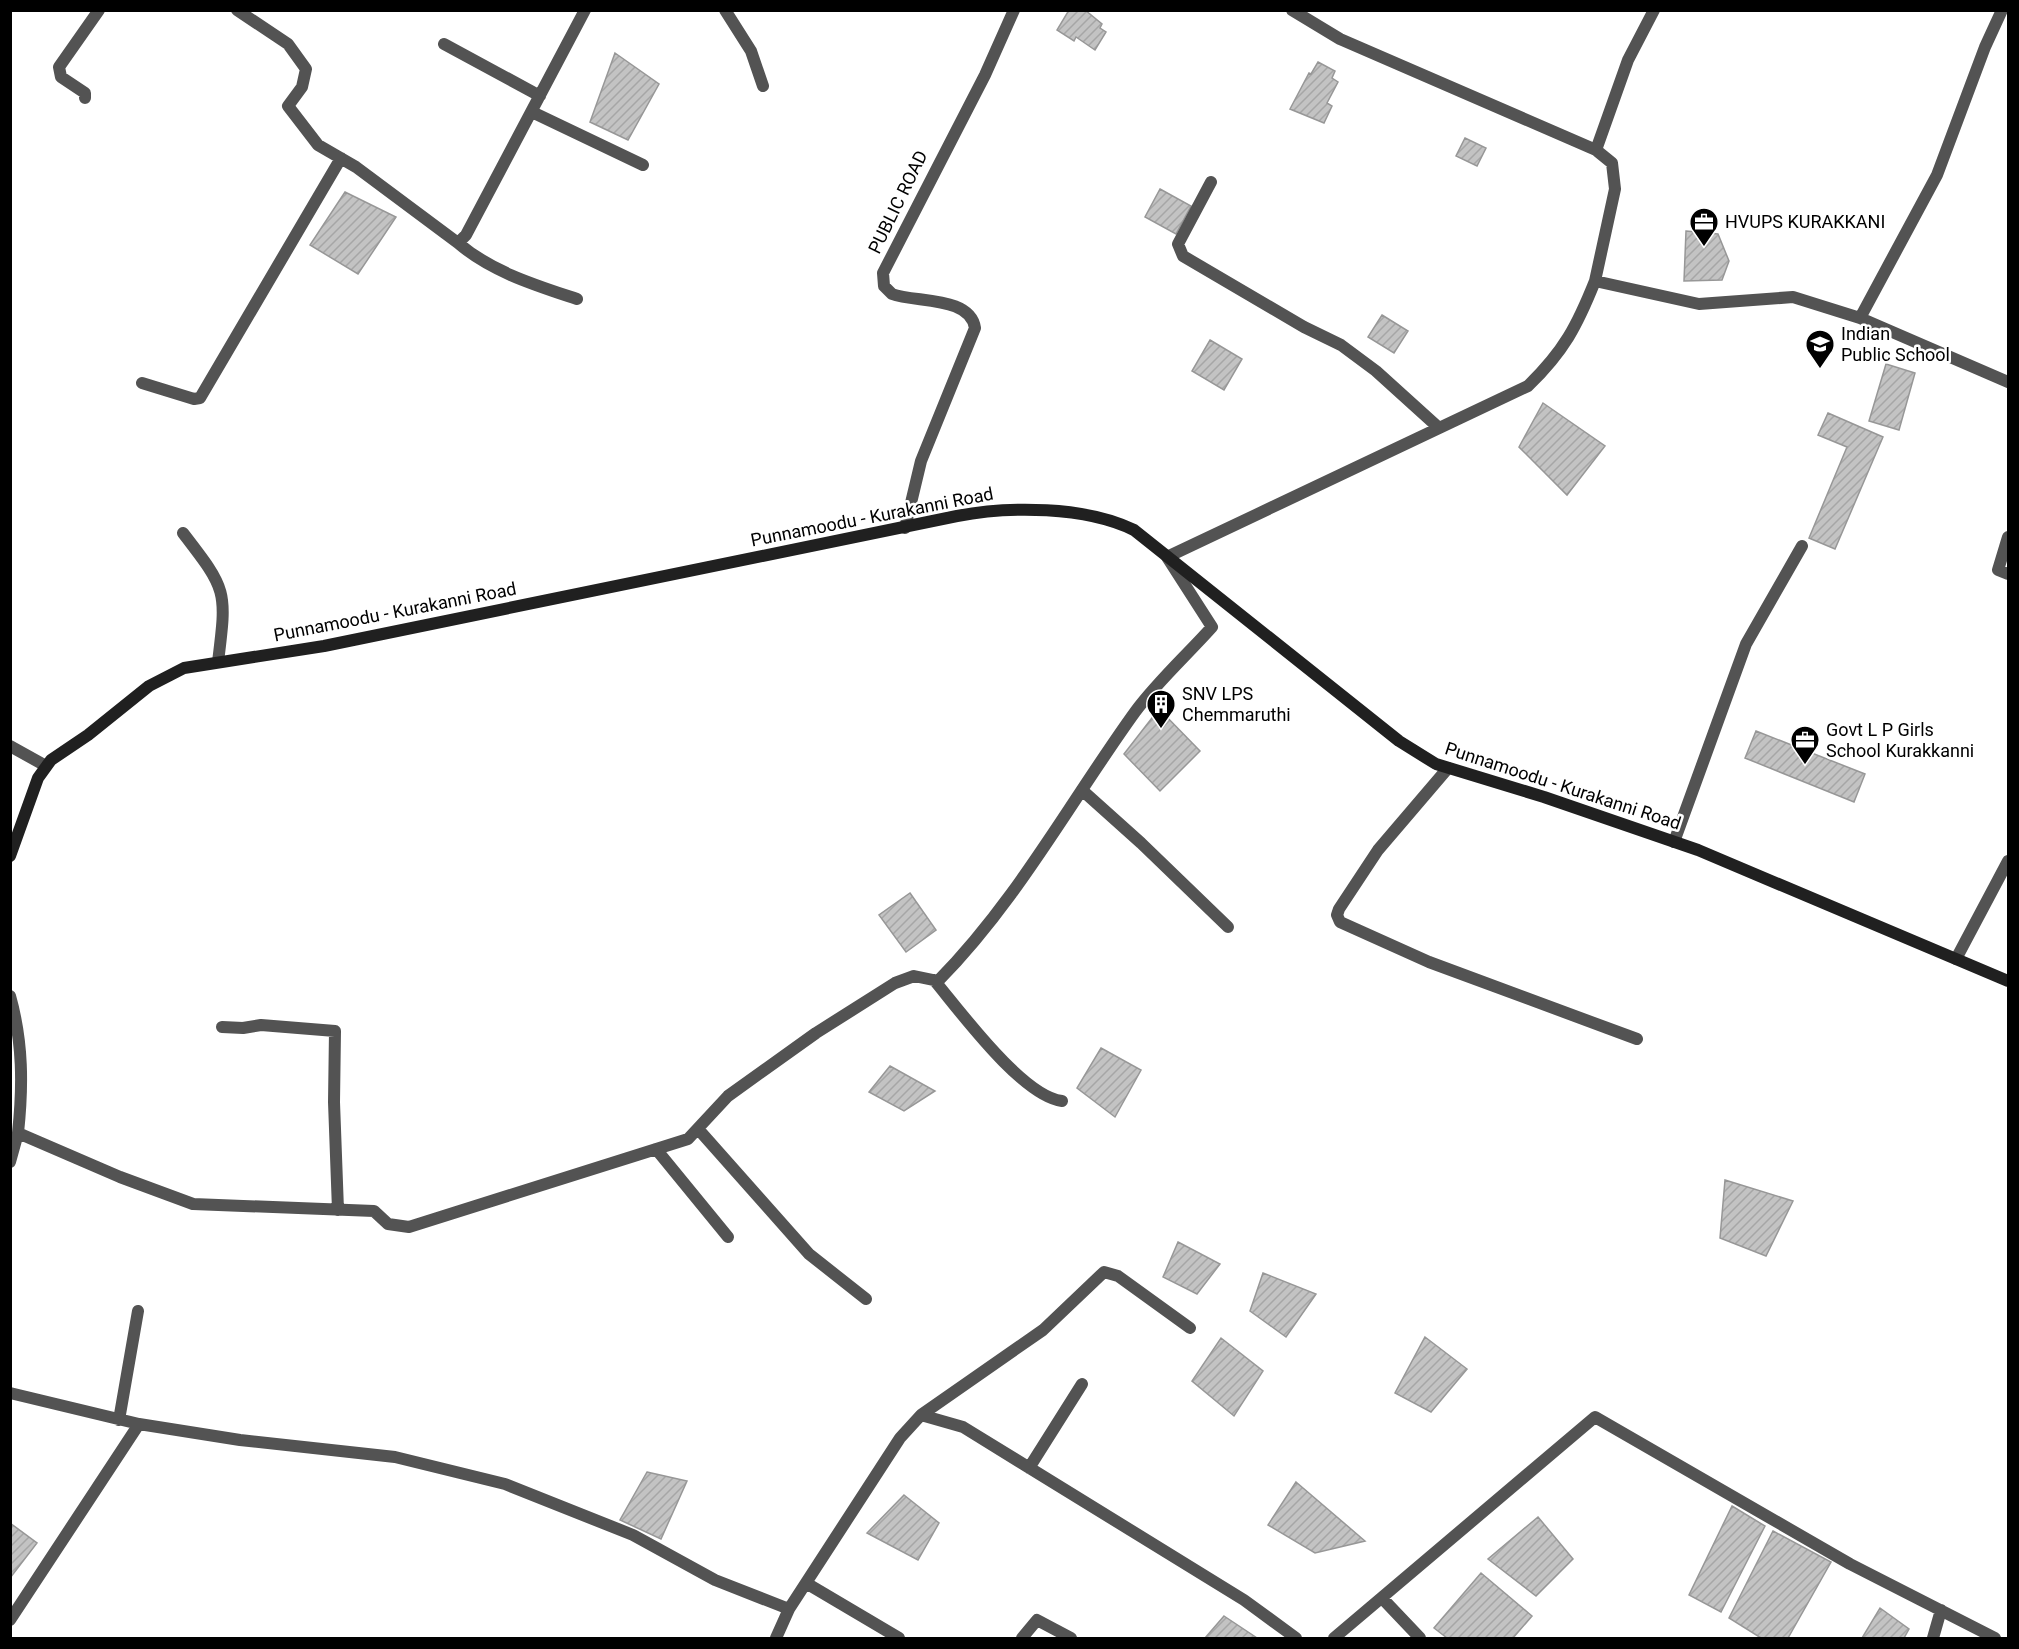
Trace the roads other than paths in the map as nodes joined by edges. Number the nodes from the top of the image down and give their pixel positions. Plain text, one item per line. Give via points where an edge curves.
1 (99, 10) edge
2 (237, 10) edge
3 (585, 10) edge
4 (725, 10) edge
5 (1014, 10) edge
6 (1292, 10) edge
7 (1654, 10) edge
8 (2002, 10) edge
9 (444, 44) dead end
10 (763, 86) dead end
11 (540, 96) junction
12 (85, 98) dead end
13 (532, 112) junction
14 (1596, 150) junction
15 (341, 158) junction
16 (643, 165) dead end
17 (1211, 182) dead end
18 (458, 243) junction
19 (1595, 280) junction
20 (577, 299) dead end
21 (1860, 318) junction
22 (2008, 382) edge
23 (142, 383) dead end
24 (1439, 428) junction
25 (905, 528) junction
26 (183, 533) dead end
27 (2008, 537) edge
28 (1802, 546) dead end
29 (1167, 557) junction
30 (2008, 574) edge
31 (218, 662) junction
32 (10, 746) edge
33 (46, 766) junction
34 (1448, 768) junction
35 (1083, 791) junction
36 (1674, 842) junction
37 (10, 856) edge
38 (2008, 861) edge
39 (1228, 927) dead end
40 (1956, 959) junction
41 (934, 980) junction
42 (2008, 981) edge
43 (10, 996) edge
44 (222, 1028) dead end
45 (1636, 1040) dead end
46 (10, 1099) edge
47 (1062, 1101) dead end
48 (21, 1109) junction
49 (699, 1130) junction
50 (18, 1132) junction
51 (656, 1149) junction
52 (10, 1162) edge
53 (338, 1209) junction
54 (728, 1238) dead end
55 (866, 1299) dead end
56 (138, 1311) dead end
57 (1190, 1328) dead end
58 (1082, 1384) dead end
59 (10, 1393) edge
60 (921, 1415) junction
61 (119, 1420) junction
62 (139, 1424) junction
63 (1029, 1468) junction
64 (806, 1582) junction
65 (1382, 1598) junction
66 (789, 1609) junction
67 (1941, 1610) junction
68 (10, 1620) edge
69 (776, 1638) edge
70 (900, 1638) edge
71 (1022, 1638) edge
72 (1071, 1638) edge
73 (1296, 1638) edge
74 (1334, 1638) edge
75 (1420, 1638) edge
76 (1933, 1638) edge
77 (1995, 1638) edge

1 - 12 street via 59,68 61,77 85,93
2 - 15 street via 288,44 306,69 302,87 288,106 318,145
3 - 11 street
4 - 10 street via 751,51
5 - 25 street, PUBLIC ROAD via 884,273 884,286 892,294 959,307 972,317 975,328 921,461
6 - 14 street via 1340,39
7 - 14 street via 1628,60
8 - 21 street via 1937,175
9 - 11 street
11 - 13 street
13 - 16 street
13 - 18 street via 466,235
14 - 19 street via 1612,163 1615,189
15 - 18 street
15 - 23 street via 200,398
17 - 24 street via 1178,244 1183,256 1341,345
18 - 20 street via 475,257 526,282
19 - 21 street via 1699,304 1793,297
19 - 24 street via 1554,361 1528,386
21 - 22 street
24 - 29 street
25 - 29 main road, Punnamoodu - Kurakanni Road via 994,510 1062,513 1120,524
25 - 31 main road, Punnamoodu - Kurakanni Road via 324,646
26 - 31 street via 212,571 223,595
27 - 30 street via 1998,570
28 - 36 street via 1746,644
29 - 34 main road, Punnamoodu - Kurakanni Road via 1399,741
29 - 35 street via 1212,627 1137,710
31 - 33 main road, Punnamoodu - Kurakanni Road via 184,668 149,686
32 - 33 street
33 - 37 main road, Punnamoodu - Kurakanni Road
34 - 36 main road, Punnamoodu - Kurakanni Road
34 - 45 street via 1378,850 1339,909 1340,922 1429,962
35 - 39 street
35 - 41 street via 986,927 938,981
36 - 40 main road, Punnamoodu - Kurakanni Road
38 - 40 street
40 - 42 main road, Punnamoodu - Kurakanni Road
41 - 47 street via 1001,1059 1047,1097
41 - 49 street via 914,976 896,982 728,1096
43 - 48 street via 19,1028
44 - 53 street via 261,1025 335,1031
46 - 48 street
48 - 50 street
49 - 51 street via 688,1139
49 - 55 street via 809,1254
50 - 52 street
50 - 53 street via 193,1204
51 - 53 street via 409,1227 388,1224 374,1211
51 - 54 street
56 - 61 street
57 - 60 street via 1118,1276 1104,1272 1043,1330
58 - 63 street
59 - 61 street
60 - 63 street via 963,1427
60 - 64 street via 900,1438
61 - 62 street
62 - 66 street via 395,1457 505,1484 633,1535 715,1580
62 - 68 street
63 - 73 street via 1244,1600
64 - 66 street
64 - 70 street
65 - 67 street via 1595,1418 1850,1564
65 - 74 street
65 - 75 street
66 - 69 street
67 - 76 street
67 - 77 street
71 - 72 street via 1037,1620

